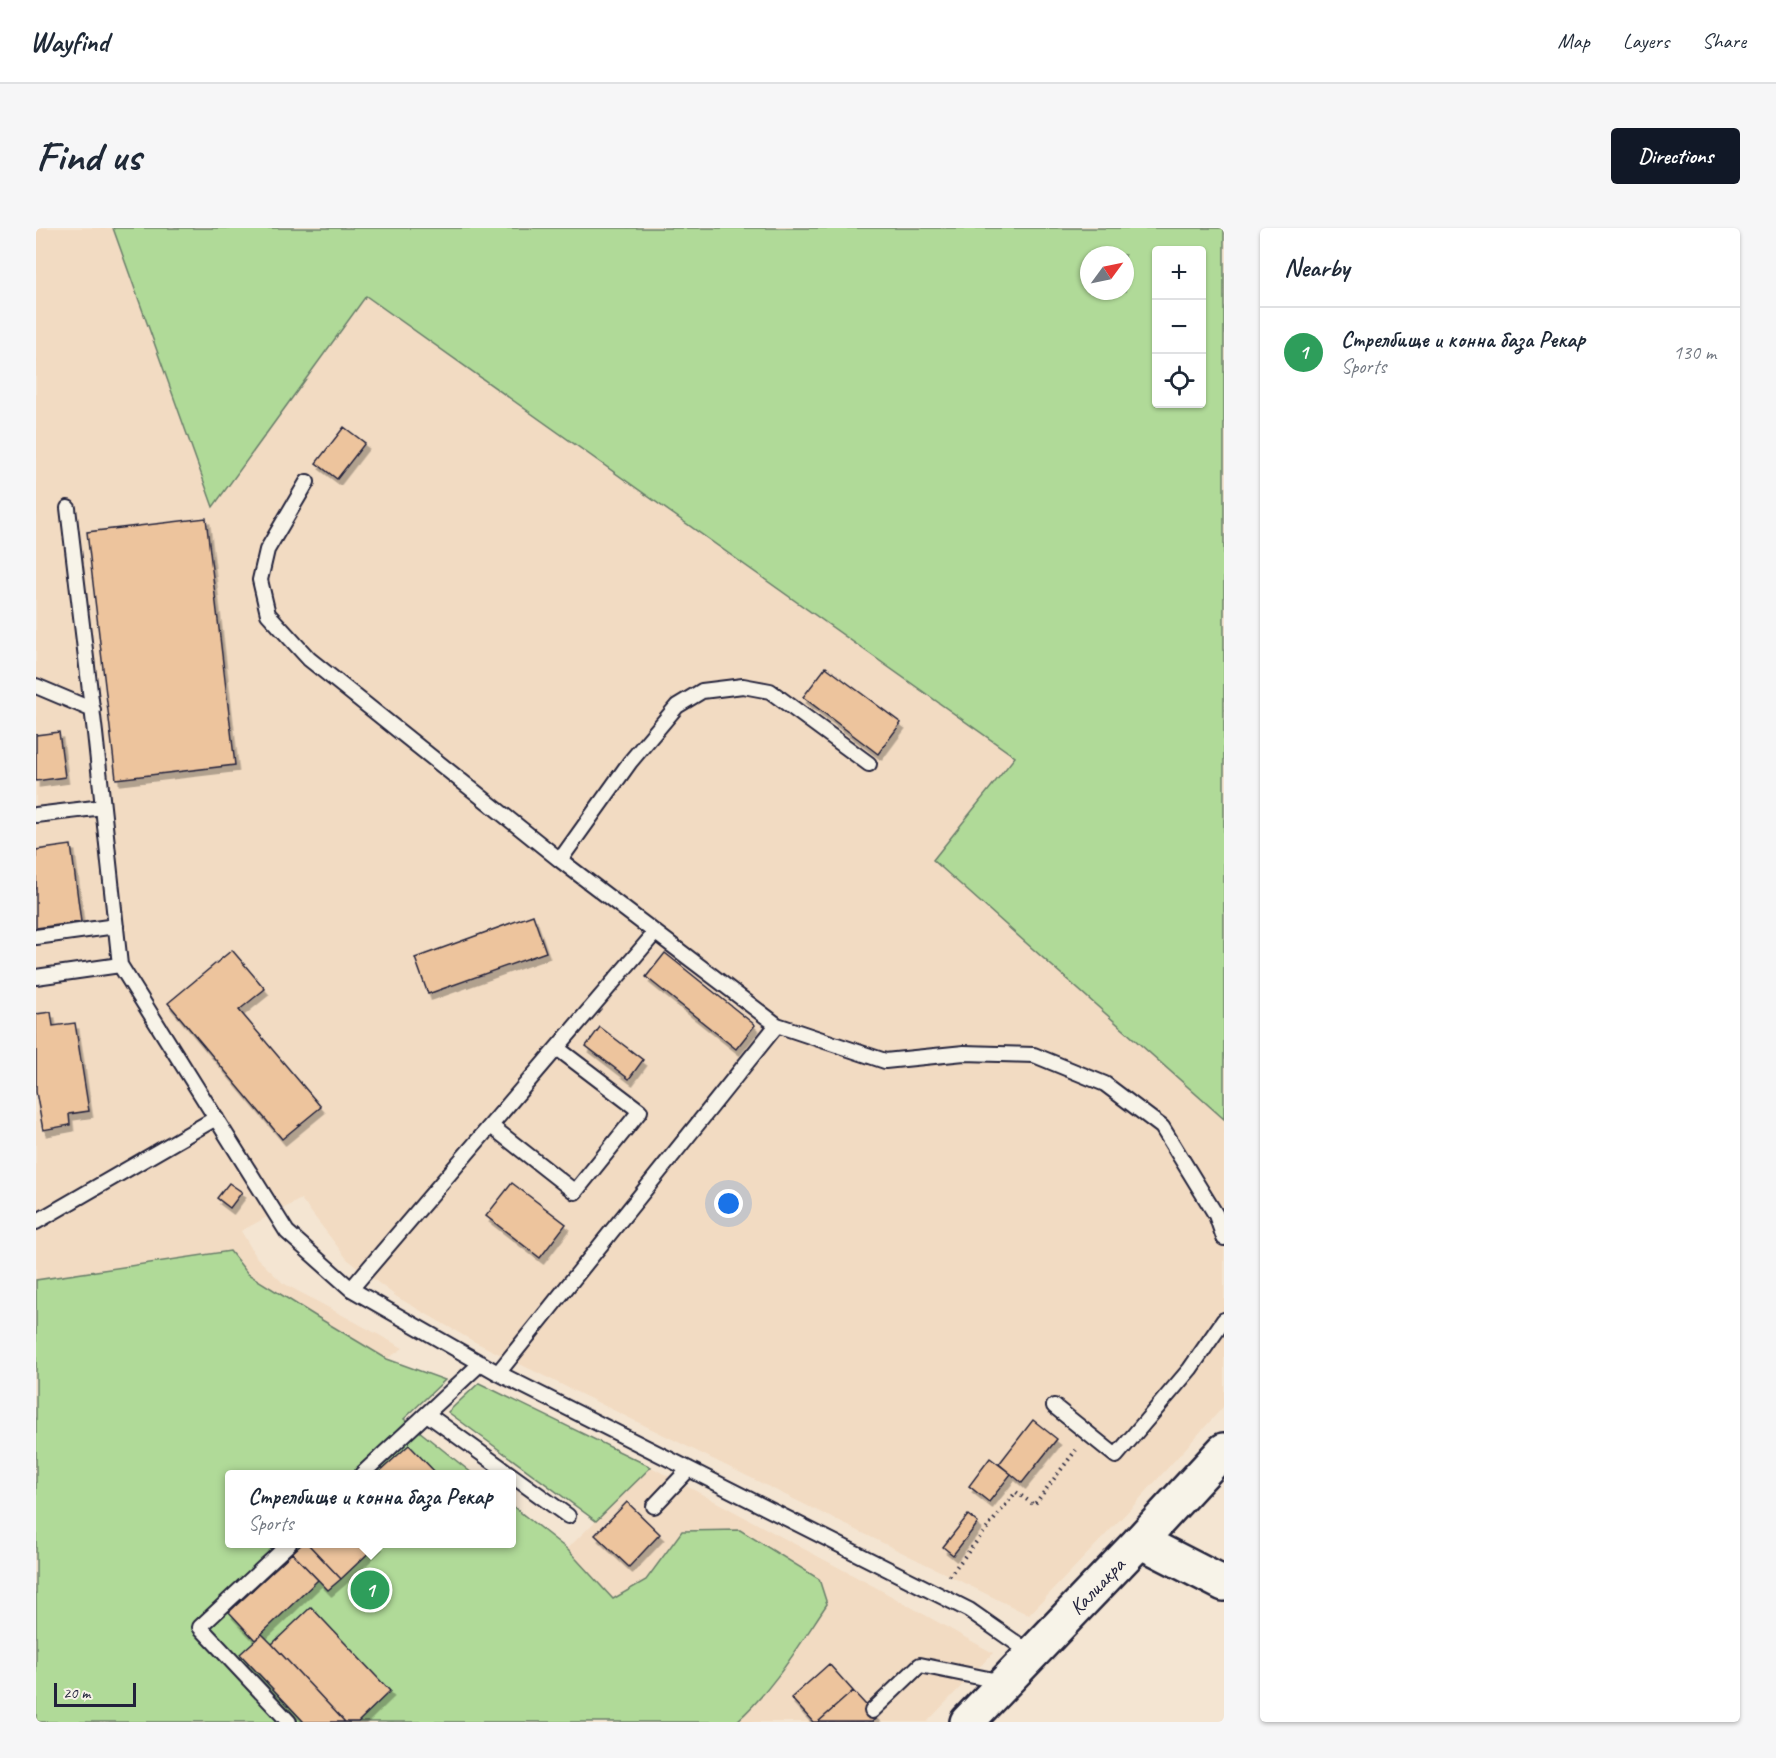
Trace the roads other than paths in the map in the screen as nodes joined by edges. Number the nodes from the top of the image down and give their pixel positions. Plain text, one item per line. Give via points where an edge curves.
1 (307, 482) dead end
2 (68, 508) dead end
3 (36, 686) edge
4 (93, 710) junction
5 (868, 764) dead end
6 (104, 807) junction
7 (36, 815) edge
8 (560, 860) junction
9 (116, 926) junction
10 (655, 933) junction
11 (36, 937) edge
12 (120, 965) junction
13 (36, 977) edge
14 (777, 1024) junction
15 (557, 1048) junction
16 (216, 1118) junction
17 (491, 1126) junction
18 (36, 1222) edge
19 (1224, 1238) edge
20 (351, 1289) junction
21 (1224, 1320) edge
22 (481, 1363) junction
23 (498, 1373) junction
24 (1054, 1406) dead end
25 (427, 1414) junction
26 (1224, 1450) edge
27 (689, 1469) junction
28 (366, 1470) edge
29 (504, 1470) edge
30 (516, 1478) edge
31 (654, 1506) dead end
32 (568, 1516) dead end
33 (1140, 1541) junction
34 (285, 1548) edge
35 (1224, 1584) edge
36 (1032, 1654) junction
37 (1005, 1683) junction
38 (872, 1711) dead end
39 (970, 1720) edge
40 (289, 1722) edge

1 - 8 lane via 267,550 260,580 268,614 309,659
2 - 4 lane
3 - 4 lane
4 - 6 lane
5 - 8 lane via 770,691 742,686 702,691 670,714 630,762
6 - 7 lane
6 - 9 lane
8 - 10 lane
9 - 11 lane
9 - 12 lane
10 - 14 lane
10 - 15 lane
12 - 13 lane
12 - 16 lane
14 - 19 lane via 885,1061 964,1053 1034,1055 1105,1084 1162,1127 1216,1215
14 - 23 lane
15 - 17 lane
15 - 17 lane via 640,1111 575,1192
16 - 18 lane
16 - 20 lane via 287,1232
17 - 20 lane
20 - 22 lane
21 - 24 lane via 1190,1369 1116,1456
22 - 23 lane
22 - 25 lane
23 - 27 lane
25 - 28 lane
25 - 29 lane
26 - 33 street, Калиакра
27 - 31 lane
27 - 36 lane via 969,1610
30 - 32 lane
33 - 35 street
33 - 36 street, Калиакра
34 - 40 lane via 200,1627
36 - 37 street, Калиакра
37 - 38 lane via 920,1665
37 - 39 street, Калиакра

